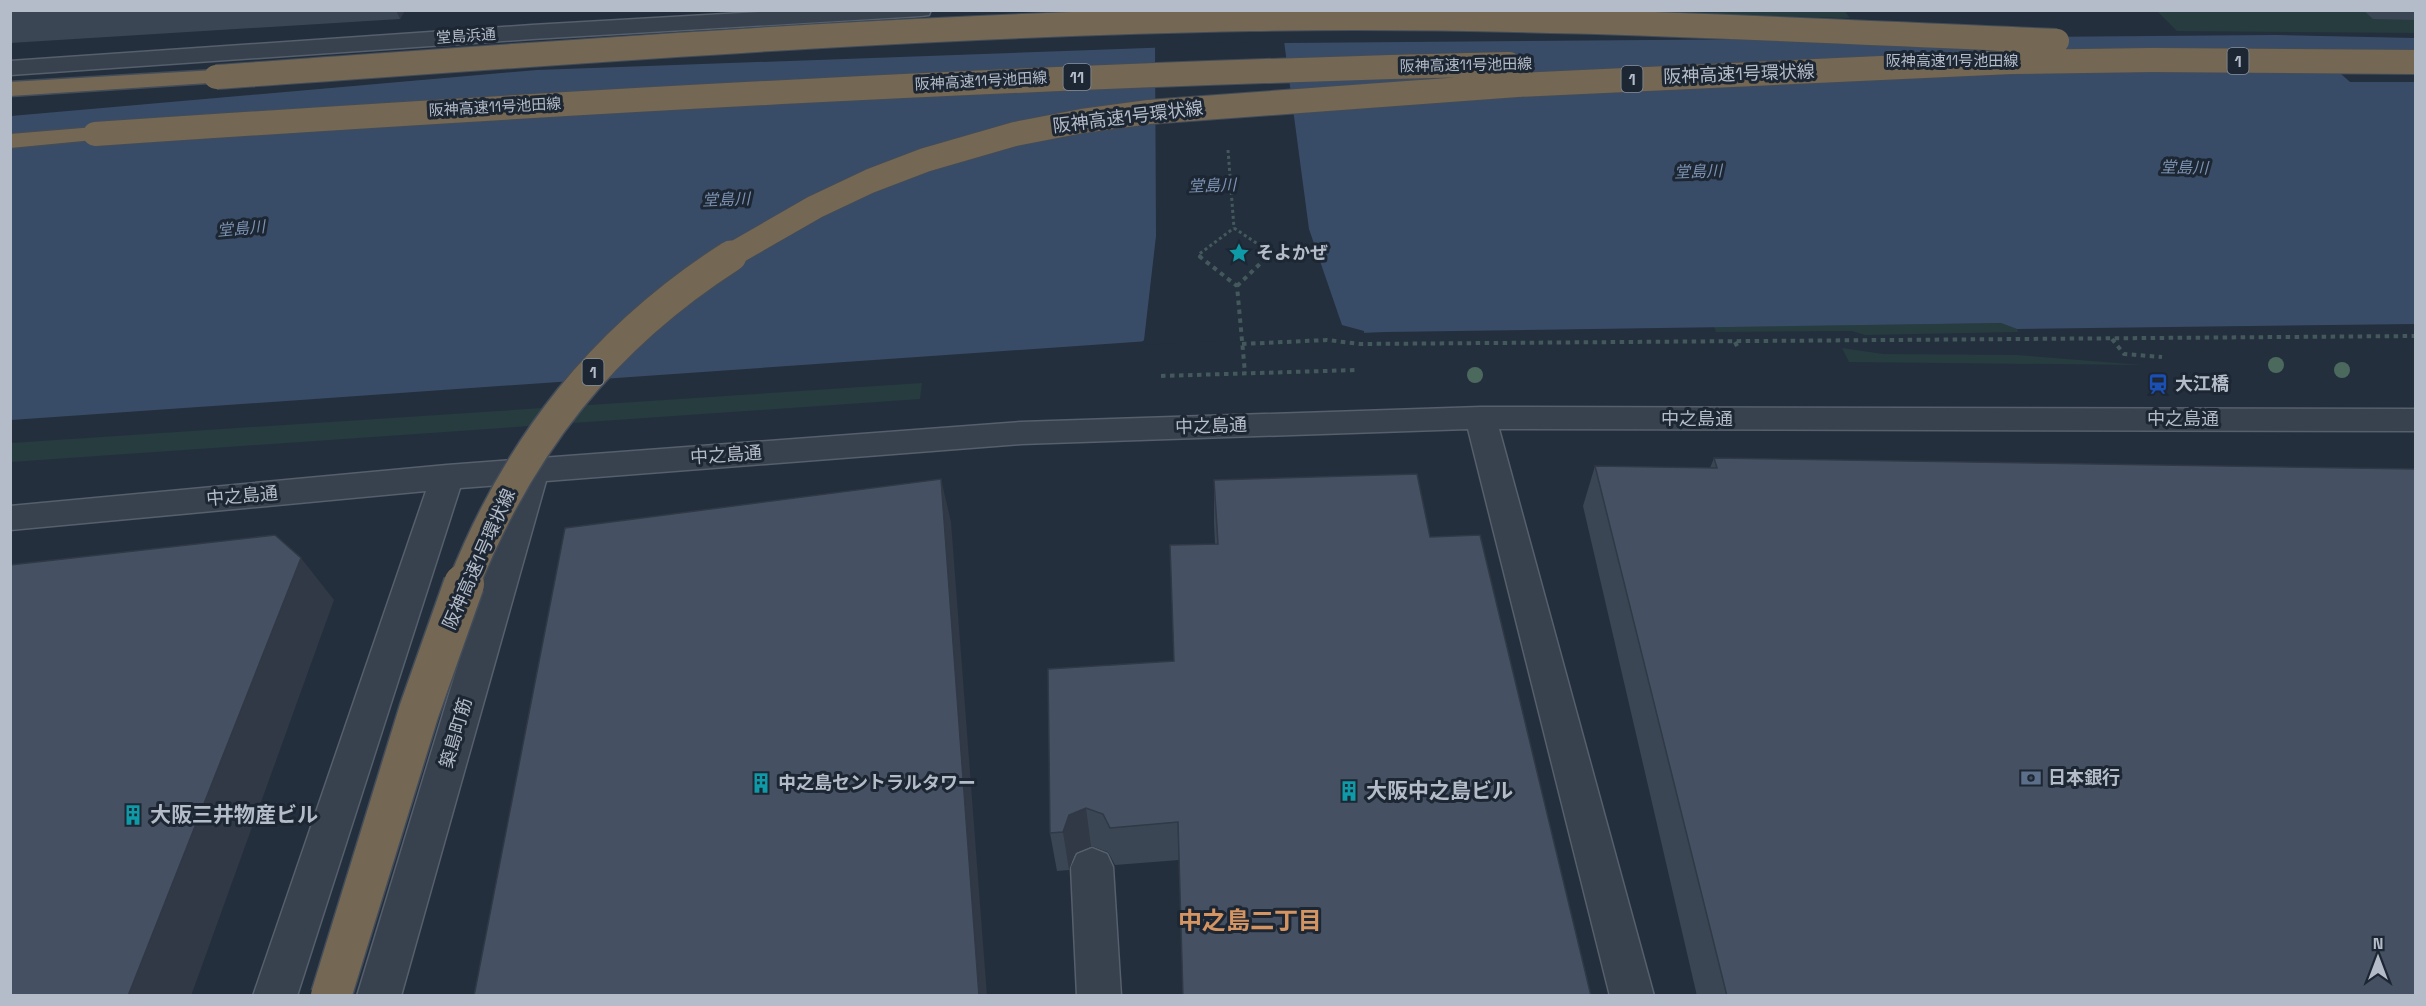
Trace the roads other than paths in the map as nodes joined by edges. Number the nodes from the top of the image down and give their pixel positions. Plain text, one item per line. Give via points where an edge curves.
1 (543, 10) edge
2 (921, 10) edge
3 (532, 32) junction
4 (2415, 55) edge
5 (2060, 60) junction
6 (2415, 62) edge
7 (10, 68) edge
8 (10, 89) edge
9 (10, 141) edge
10 (1482, 418) junction
11 (2415, 420) edge
12 (533, 470) junction
13 (447, 477) junction
14 (10, 518) edge
15 (1092, 867) dead end
16 (275, 996) edge
17 (331, 996) edge
18 (379, 996) edge
19 (1099, 996) edge
20 (1632, 996) edge

1 - 3 street
2 - 3 street, 堂島浜通
3 - 7 street, 堂島浜通
4 - 8 highway, bridge via 1530,21 1253,19 837,36
5 - 6 highway, 阪神高速1号環状線 / 1, bridge
5 - 9 highway, 阪神高速11号池田線 / 11, bridge via 1549,63 1210,72 699,94
5 - 17 highway, 阪神高速1号環状線 / 1, bridge via 1550,83 1132,113 1059,124 964,148 849,190 788,220 732,254 623,340 577,388 535,445 496,511 456,603 419,710
10 - 11 street, 中之島通
10 - 12 street, 中之島通 via 1021,433
10 - 20 street
12 - 13 street, 中之島通
12 - 18 street, 築島町筋
13 - 14 street, 中之島通
13 - 16 street
15 - 19 street

